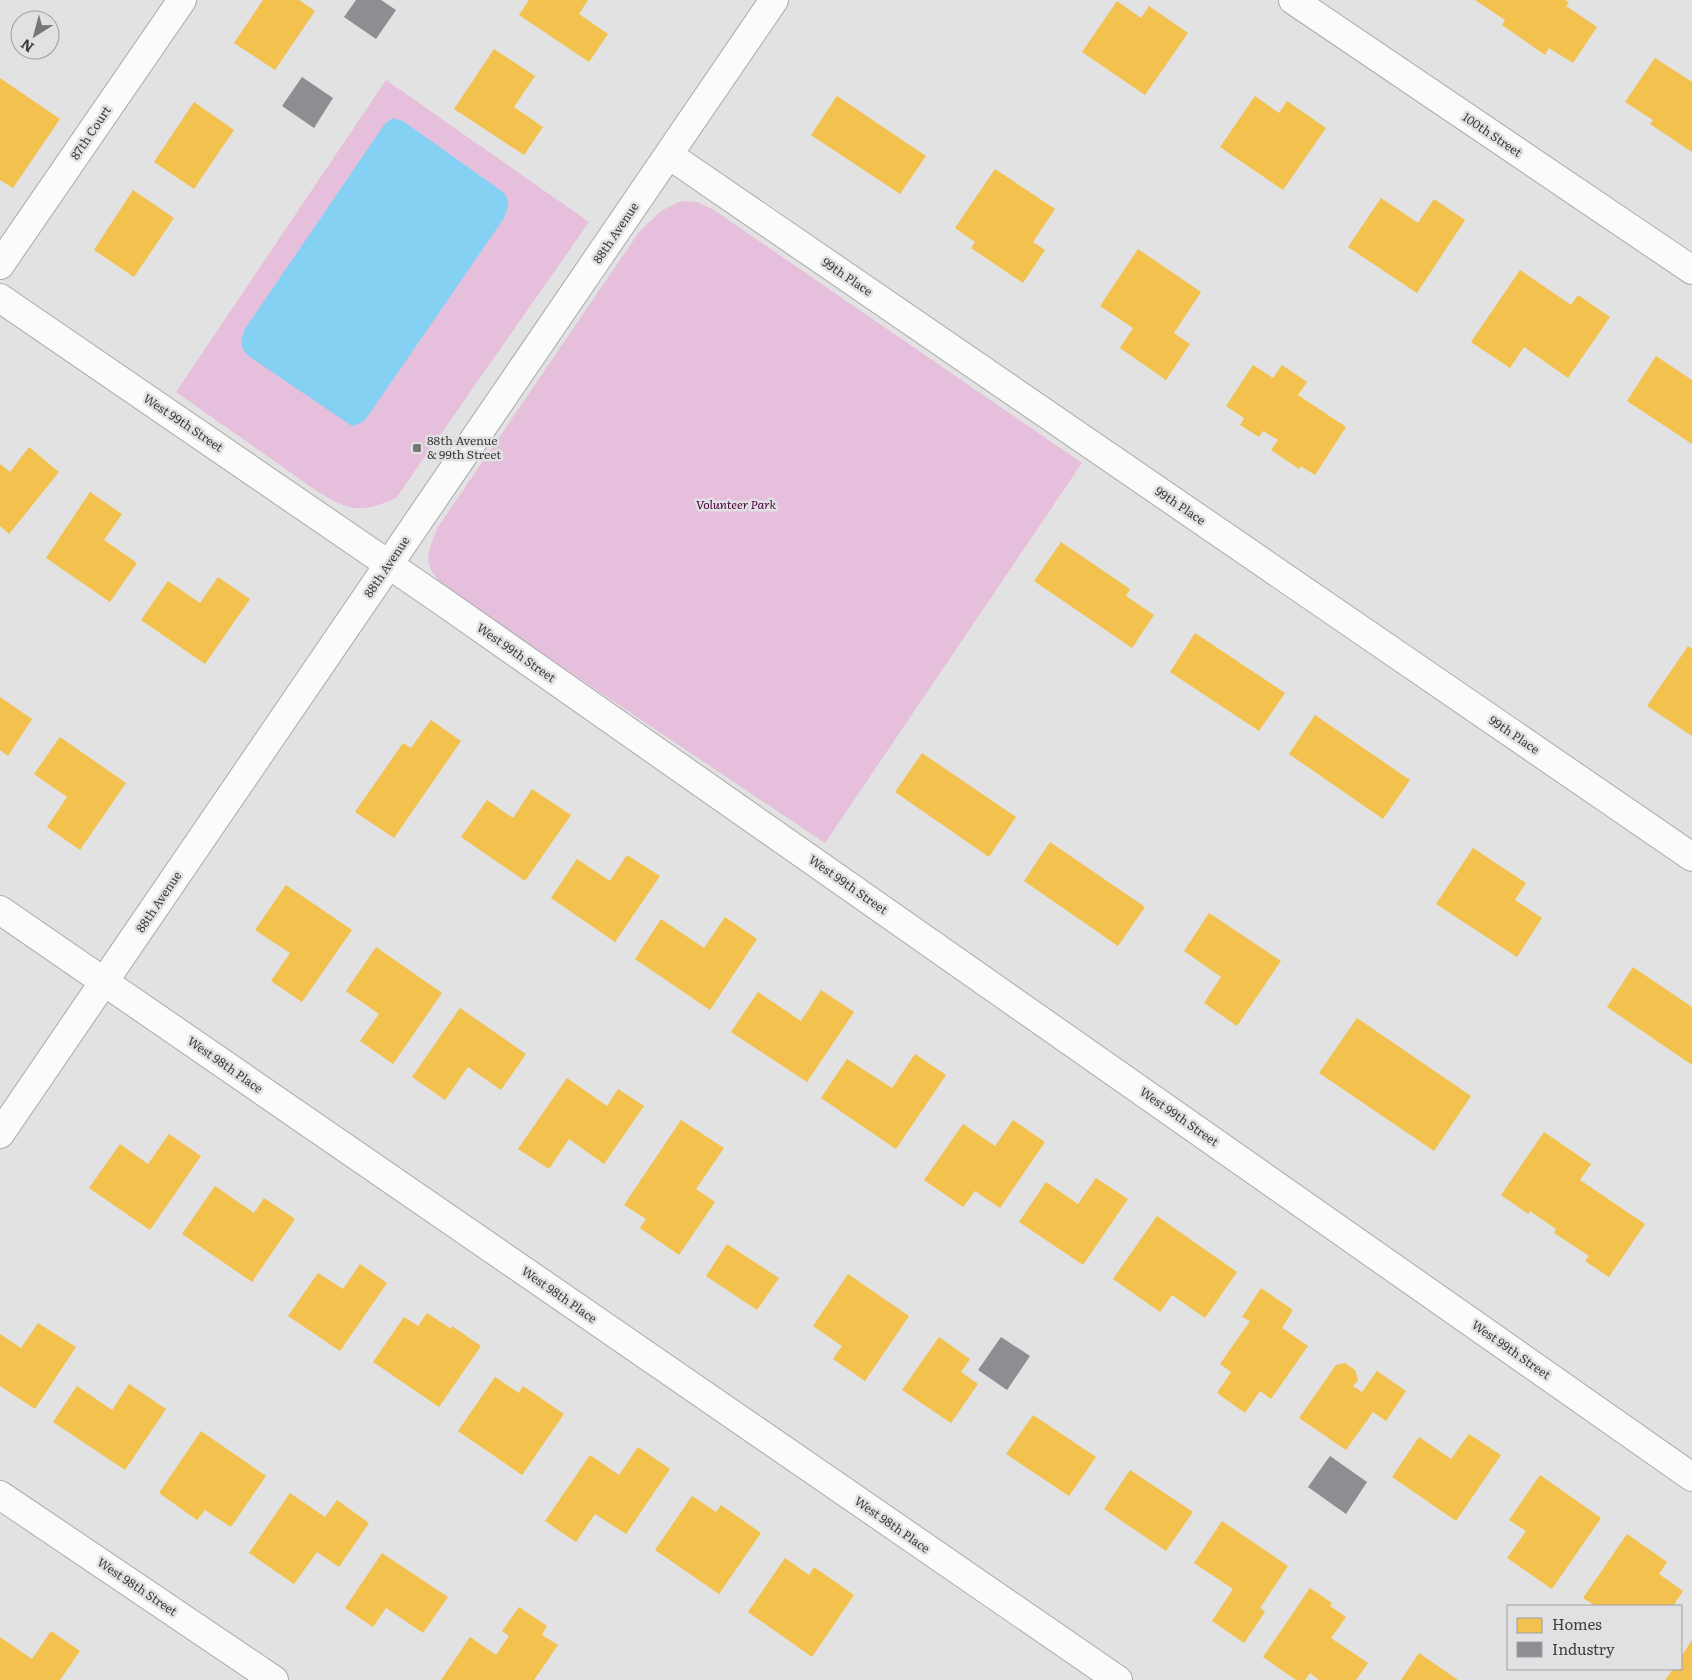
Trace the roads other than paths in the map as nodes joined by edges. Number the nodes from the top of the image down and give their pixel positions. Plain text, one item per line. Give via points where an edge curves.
1 (182, 0) edge
2 (774, 0) edge
3 (1293, 0) edge
4 (669, 154) junction
5 (0, 265) edge
6 (1692, 270) edge
7 (0, 298) edge
8 (389, 564) junction
9 (1692, 857) edge
10 (0, 910) edge
11 (104, 981) junction
12 (0, 1134) edge
13 (1692, 1477) edge
14 (0, 1495) edge
15 (274, 1680) edge
16 (1118, 1680) edge

1 - 5 street, 87th Court
2 - 4 street, 88th Avenue
3 - 6 street, 100th Street
4 - 8 street, 88th Avenue
4 - 9 street, 99th Place
7 - 8 street, West 99th Street
8 - 11 street, 88th Avenue
8 - 13 street, West 99th Street
10 - 11 street, West 98th Place
11 - 12 street, 88th Avenue
11 - 16 street, West 98th Place
14 - 15 street, West 98th Street

